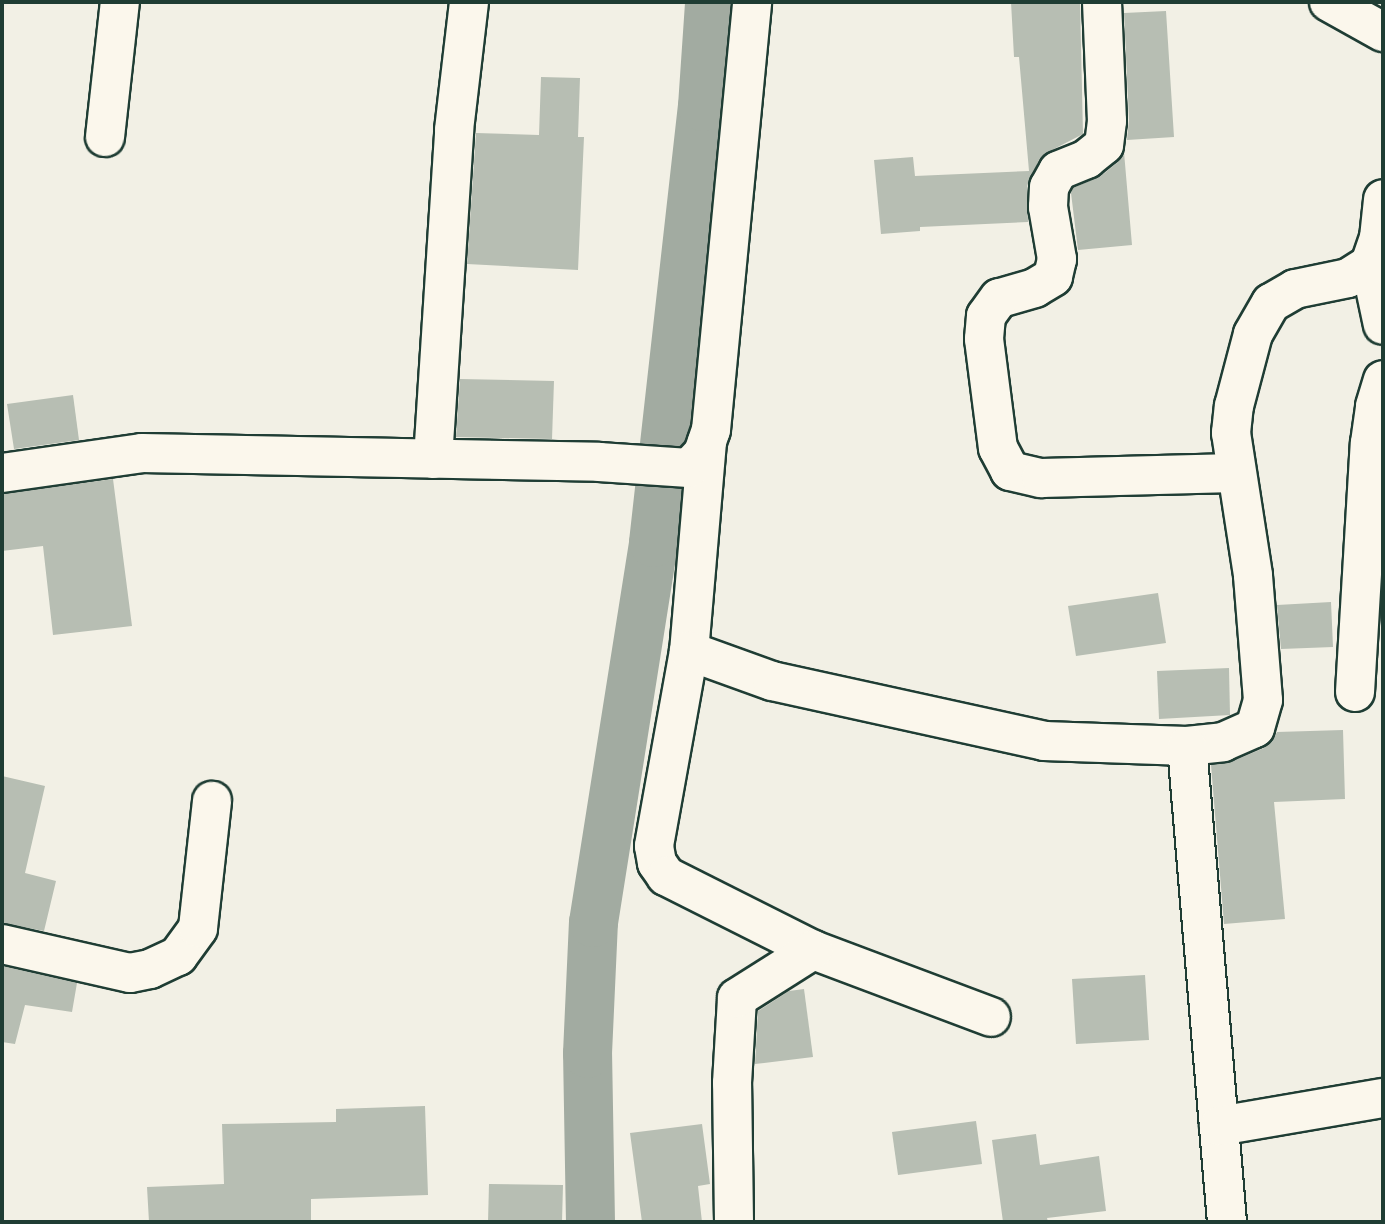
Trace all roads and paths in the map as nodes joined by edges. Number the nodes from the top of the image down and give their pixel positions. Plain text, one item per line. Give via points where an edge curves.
1 (120, 2) edge
2 (469, 2) edge
3 (752, 2) edge
4 (1102, 2) edge
5 (1329, 2) edge
6 (1383, 32) edge
7 (105, 137) dead end
8 (1383, 200) edge
9 (1370, 264) junction
10 (1383, 325) edge
11 (1383, 380) edge
12 (698, 455) junction
13 (433, 459) junction
14 (2, 473) edge
15 (1235, 473) junction
16 (689, 651) junction
17 (1355, 692) dead end
18 (1188, 746) junction
19 (212, 801) dead end
20 (2, 944) edge
21 (813, 950) junction
22 (990, 1017) dead end
23 (1383, 1098) edge
24 (1219, 1126) junction
25 (734, 1222) edge
26 (1227, 1222) edge

1 - 7 street
2 - 13 street via 454,130
3 - 12 street
4 - 15 street via 1104,145 1087,159 1058,171 1049,187 1057,259 1053,277 1035,288 999,298 986,316 984,340 998,448 1010,471 1041,478
5 - 6 street
8 - 9 street via 1379,238
9 - 10 street
9 - 15 street via 1348,278 1295,289 1271,303 1253,334 1234,406
11 - 17 street via 1374,406 1370,443
12 - 13 street via 599,462
12 - 16 street
13 - 14 street via 142,453
15 - 18 street via 1253,575 1263,700 1255,728 1223,742
16 - 18 street via 772,681 1044,741
16 - 21 street via 654,846 657,863 666,876
18 - 24 street
19 - 20 street via 198,928 178,956 150,970 130,973
21 - 22 street
21 - 25 street via 737,998 732,1083
23 - 24 street
24 - 26 street

